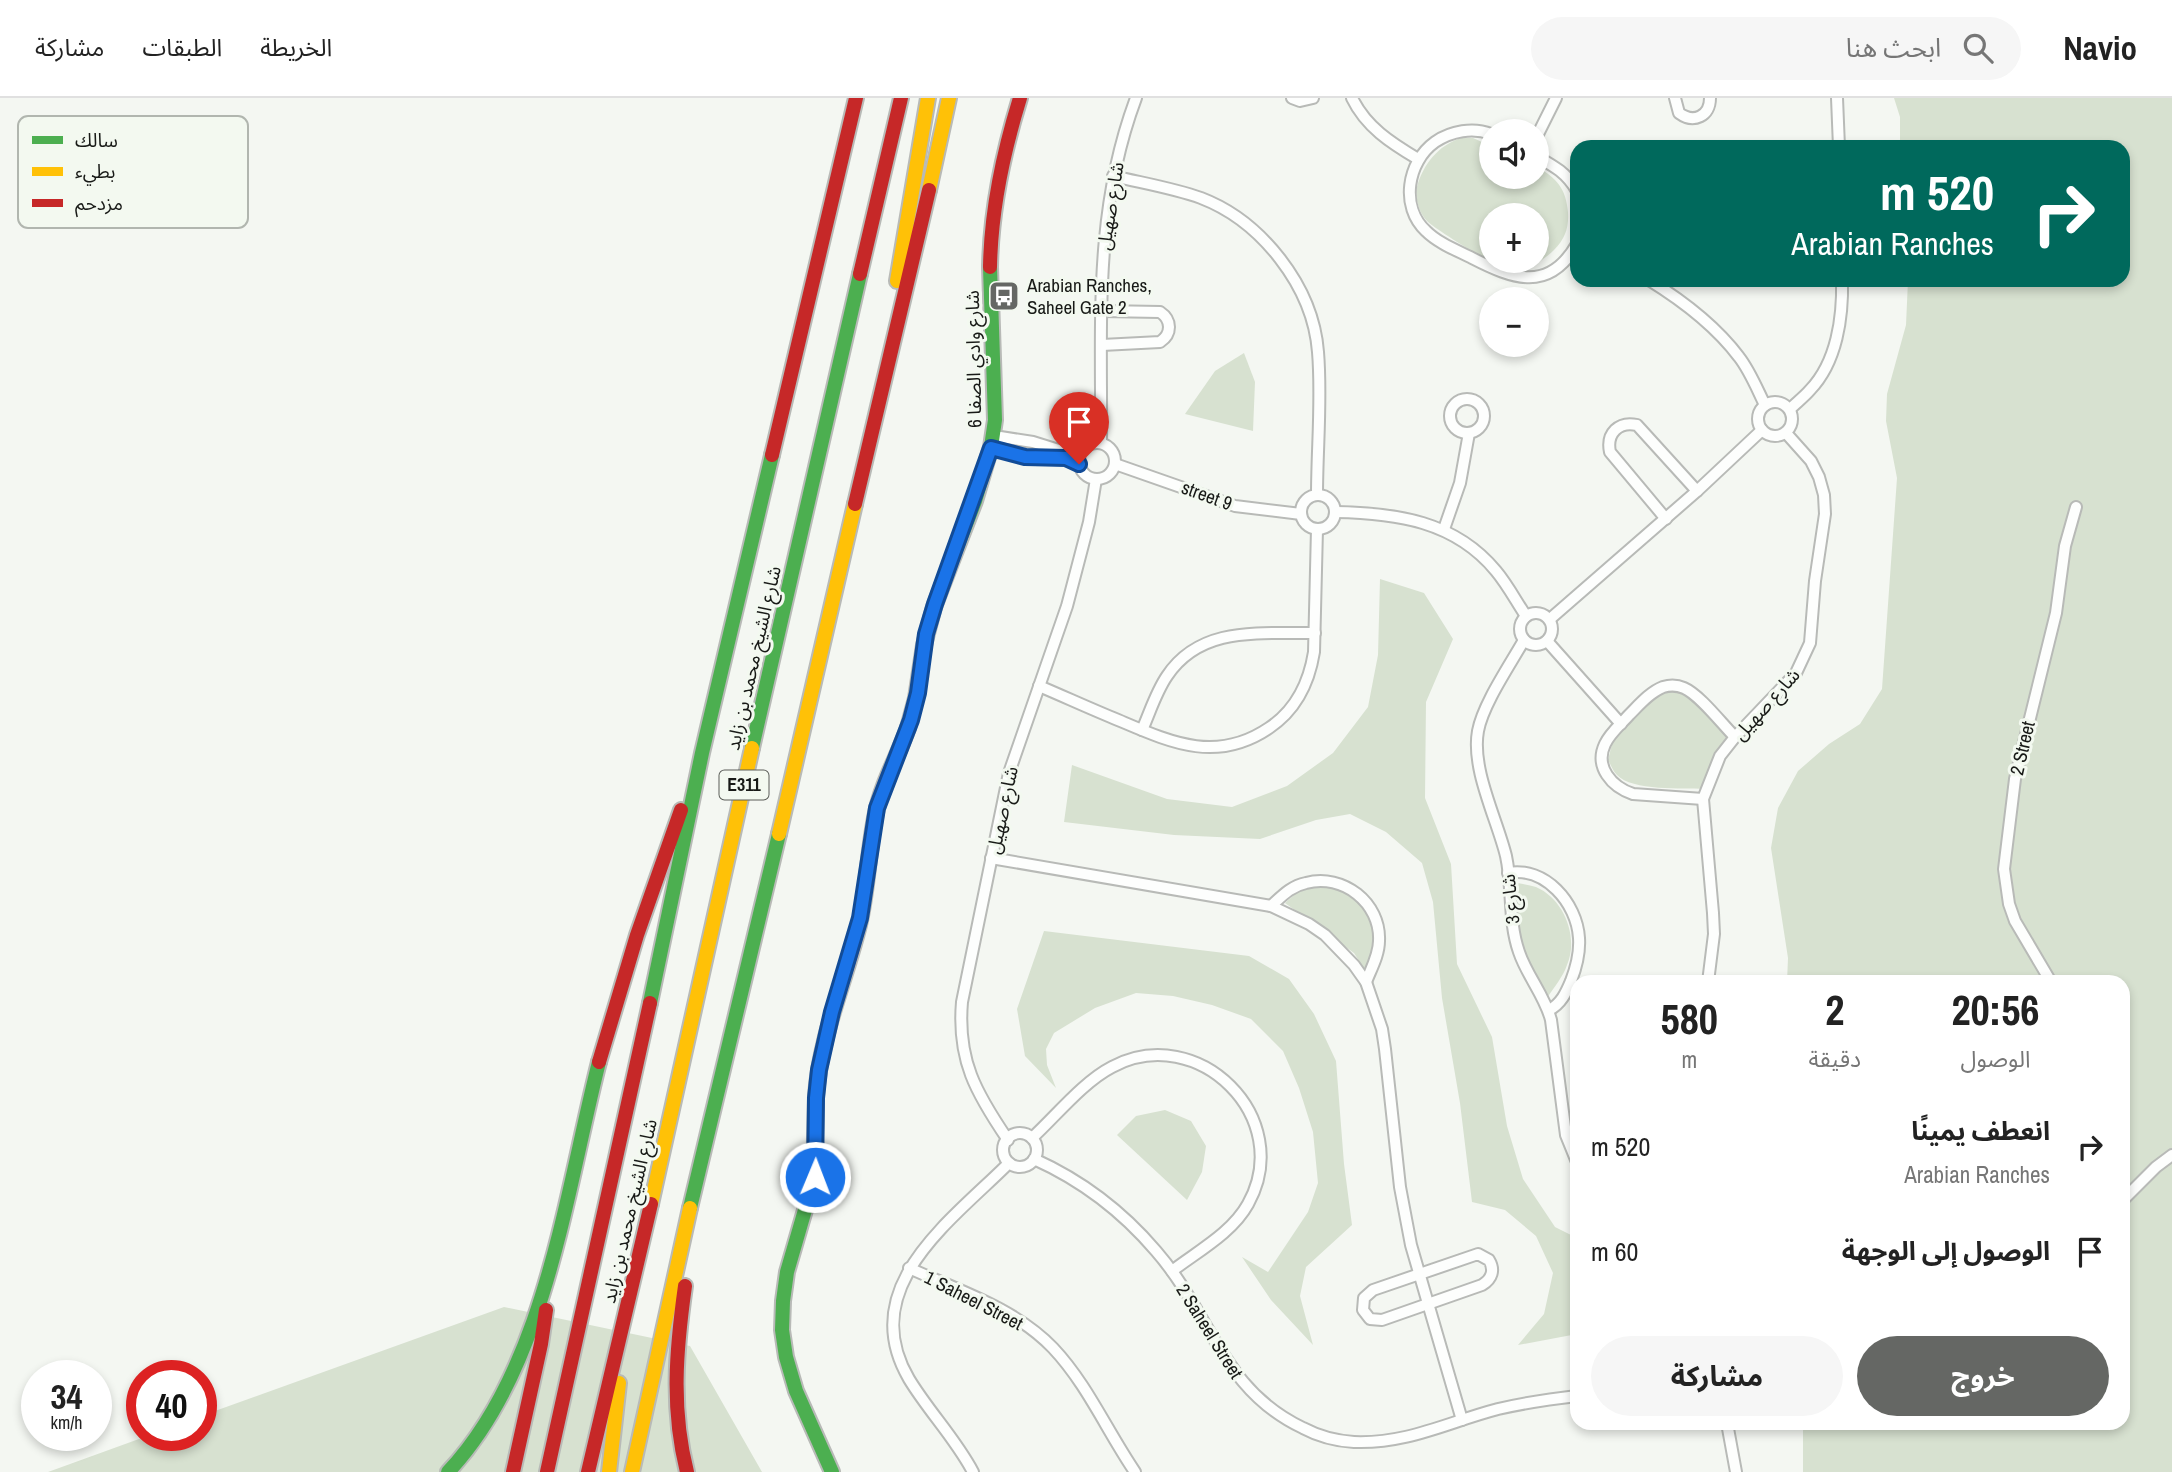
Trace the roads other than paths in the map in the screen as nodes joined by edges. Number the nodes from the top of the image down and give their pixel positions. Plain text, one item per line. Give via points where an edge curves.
1 (856, 98) edge
2 (901, 98) edge
3 (928, 98) edge
4 (949, 98) edge
5 (1020, 98) edge
6 (1136, 98) edge
7 (1292, 98) edge
8 (1313, 98) edge
9 (1352, 98) edge
10 (1556, 98) edge
11 (1675, 98) edge
12 (1710, 98) edge
13 (1837, 98) edge
14 (1546, 119) edge
15 (1479, 131) edge
16 (1839, 140) edge
17 (1418, 159) junction
18 (1549, 163) edge
19 (1113, 176) junction
20 (1570, 178) edge
21 (1570, 253) edge
22 (1659, 287) edge
23 (1842, 287) edge
24 (1102, 311) junction
25 (1102, 345) junction
26 (879, 396) junction
27 (1765, 405) junction
28 (1790, 409) junction
29 (1762, 430) junction
30 (1469, 433) dead end
31 (1786, 433) junction
32 (1010, 439) junction
33 (992, 442) junction
34 (1101, 443) junction
35 (1082, 451) junction
36 (1007, 452) junction
37 (1054, 453) junction
38 (1079, 464) junction
39 (1115, 464) junction
40 (1096, 479) junction
41 (1697, 491) junction
42 (1317, 495) junction
43 (2076, 507) dead end
44 (1335, 512) junction
45 (1301, 514) junction
46 (1666, 519) junction
47 (1317, 529) junction
48 (1444, 529) junction
49 (1526, 616) junction
50 (1550, 619) junction
51 (1315, 633) junction
52 (1524, 640) junction
53 (1547, 641) junction
54 (1039, 686) junction
55 (1621, 724) junction
56 (1142, 730) junction
57 (1735, 737) junction
58 (702, 753) junction
59 (1703, 799) junction
60 (991, 859) junction
61 (1508, 873) junction
62 (1271, 906) junction
63 (1573, 975) edge
64 (1709, 975) edge
65 (2047, 975) edge
66 (1366, 982) junction
67 (1570, 982) edge
68 (1549, 1010) junction
69 (1032, 1139) junction
70 (1007, 1140) junction
71 (1570, 1145) edge
72 (2172, 1155) edge
73 (1034, 1159) junction
74 (1009, 1163) junction
75 (694, 1189) junction
76 (2130, 1193) edge
77 (554, 1250) junction
78 (909, 1268) junction
79 (1172, 1271) junction
80 (1418, 1274) junction
81 (1428, 1304) junction
82 (624, 1323) junction
83 (1570, 1397) edge
84 (1462, 1420) junction
85 (811, 1426) junction
86 (1728, 1430) edge
87 (448, 1472) edge
88 (513, 1472) edge
89 (547, 1472) edge
90 (588, 1472) edge
91 (609, 1472) edge
92 (632, 1472) edge
93 (687, 1472) edge
94 (832, 1472) edge
95 (845, 1472) edge
96 (973, 1472) edge
97 (1135, 1472) edge
98 (1736, 1472) edge

1 - 58 main road, شارع الشيخ محمد بن زايد / E311
2 - 82 main road, شارع الشيخ محمد بن زايد / E311
3 - 26 main road
4 - 26 main road
5 - 33 main road, شارع وادي الصفا 6 via 1001,170 991,245
6 - 19 street, شارع صهيل
7 - 8 street
9 - 17 street via 1382,137
10 - 14 street
11 - 12 street via 1679,113 1689,119 1706,114
13 - 16 street
15 - 17 street via 1454,133 1431,145
17 - 21 street via 1411,179 1411,205 1423,229 1441,243 1502,273 1527,278 1562,264
18 - 20 street
19 - 24 street, شارع صهيل via 1104,233
19 - 42 street via 1220,207 1262,238 1282,261 1306,306 1318,349
22 - 27 street via 1725,340 1741,359
23 - 28 street via 1832,352 1812,389
24 - 25 street, شارع صهيل
24 - 25 street via 1160,312 1170,327 1160,342
25 - 34 street, شارع صهيل
26 - 75 main road
27 - 28 street via 1776,402
27 - 29 street via 1758,420
28 - 31 street via 1793,419
29 - 31 street via 1771,436
29 - 41 street
30 - 48 street via 1460,483
31 - 57 street, شارع صهيل via 1811,461 1824,495 1810,643 1796,673
32 - 33 street
32 - 36 street
32 - 37 street via 1033,442
33 - 36 street
33 - 85 main road, شارع وادي الصفا 6 via 926,634 911,720 877,808 860,918 819,1070 815,1177 788,1264 782,1314 786,1362
34 - 35 street
34 - 39 street via 1114,453
35 - 37 street
35 - 38 street
36 - 37 street via 1025,457
37 - 38 street
38 - 40 street via 1085,475
39 - 40 street via 1106,477
39 - 45 street, street 9 via 1235,506
40 - 54 street, شارع صهيل via 1073,586
41 - 46 street
41 - 46 street via 1637,425 1615,429 1611,452
42 - 44 street via 1327,498
42 - 45 street via 1307,499
43 - 65 street, 2 Street via 2065,546 2056,613 2015,779 2004,869 2015,921
44 - 47 street via 1327,526
44 - 48 street via 1413,519
45 - 47 street via 1306,524
46 - 50 street
47 - 51 street
48 - 49 street via 1486,560
49 - 50 street via 1541,613
49 - 52 street via 1520,625
50 - 53 street via 1552,633
51 - 56 street via 1236,634 1203,643 1170,671
51 - 56 street via 1306,684 1288,712 1262,733 1203,748
52 - 53 street via 1538,645
52 - 61 street, 3 شارع via 1483,714 1477,745
53 - 55 street
54 - 56 street
54 - 60 street, شارع صهيل via 1009,772
55 - 57 street via 1655,691 1673,685 1691,692
55 - 59 street via 1602,755 1614,784 1633,794
57 - 59 street, شارع صهيل via 1720,757
58 - 77 main road via 654,882 599,1061
58 - 89 main road, شارع الشيخ محمد بن زايد / E311
59 - 64 street, شارع صهيل via 1713,913
60 - 62 street
60 - 70 street, شارع صهيل via 962,1002 961,1038 969,1075
61 - 63 street via 1529,872 1544,878 1575,919 1579,938
61 - 68 street, 3 شارع via 1519,952
62 - 66 street via 1325,935
62 - 66 street via 1287,891 1307,882 1328,881 1349,888 1366,901 1377,921 1380,941
66 - 80 street via 1382,1029 1400,1187
67 - 68 street via 1562,1000
68 - 71 street, 3 شارع
69 - 70 street via 1017,1134
69 - 73 street via 1037,1148
69 - 79 street via 1093,1080 1126,1061 1148,1056 1191,1060 1228,1082 1253,1118 1259,1139 1257,1182 1236,1221
70 - 74 street via 1004,1149
72 - 76 street
73 - 74 street via 1020,1167
73 - 79 street, 2 Saheel Street via 1091,1190 1126,1219
74 - 78 street
75 - 92 main road
75 - 93 main road via 692,1240 673,1374 676,1427
77 - 87 main road via 504,1395 472,1445
77 - 88 main road via 541,1344
78 - 96 street via 892,1320 900,1358
78 - 97 street, 1 Saheel Street via 1016,1318 1051,1346 1079,1381
79 - 84 street, 2 Saheel Street via 1233,1371 1248,1390 1287,1421 1328,1437 1369,1442 1410,1437
80 - 81 street
80 - 81 street via 1367,1293 1363,1310 1376,1321
80 - 81 street via 1472,1255 1484,1256 1492,1265 1487,1282
81 - 84 street
82 - 90 main road, شارع الشيخ محمد بن زايد / E311
82 - 91 main road
83 - 84 street, 2 Saheel Street via 1524,1403
85 - 94 main road, شارع وادي الصفا 6
85 - 95 main road, شارع وادي الصفا 6
86 - 98 street

